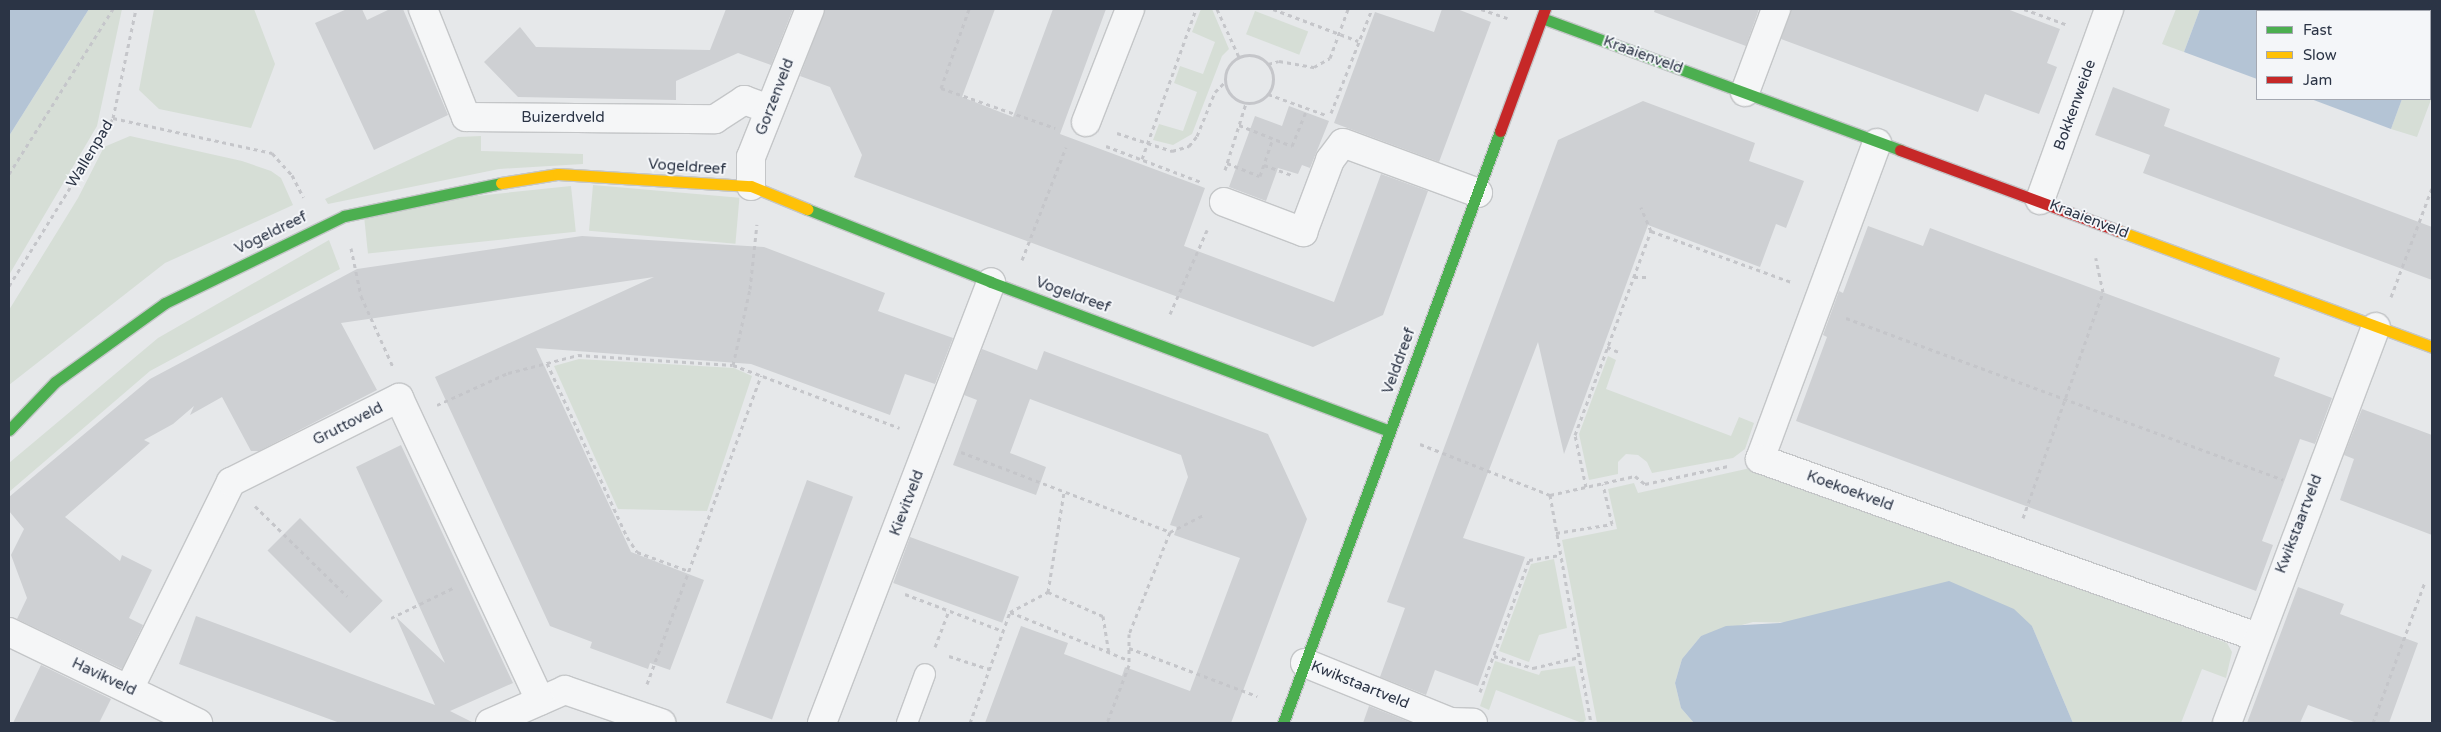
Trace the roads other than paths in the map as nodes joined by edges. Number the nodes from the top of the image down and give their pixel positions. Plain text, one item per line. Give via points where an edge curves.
1 (423, 9) edge
2 (810, 9) edge
3 (1130, 9) edge
4 (1776, 9) edge
5 (2109, 9) edge
6 (1544, 13) edge
7 (1745, 92) junction
8 (770, 109) junction
9 (1082, 132) road end
10 (1877, 143) junction
11 (755, 189) junction
12 (1478, 193) junction
13 (1217, 194) road end
14 (2040, 200) junction
15 (1001, 285) junction
16 (2377, 327) junction
17 (2432, 347) edge
18 (9, 430) edge
19 (1389, 431) junction
20 (9, 632) edge
21 (2257, 637) junction
22 (1305, 663) junction
23 (925, 674) road end
24 (129, 689) junction
25 (540, 701) junction
26 (648, 719) edge
27 (198, 723) edge
28 (490, 723) edge
29 (822, 723) edge
30 (906, 723) edge
31 (1283, 723) edge
32 (1471, 723) edge
33 (2227, 723) edge

1 - 8 street, Buizerdveld via 466,117 715,119 744,100
2 - 8 street, Gorzenveld
3 - 9 street
4 - 7 street
5 - 14 street, Bokkenweide
6 - 7 street, Kraaienveld
6 - 12 street, Velddreef
7 - 10 street, Kraaienveld
8 - 11 street, Gorzenveld via 751,157
10 - 14 street, Kraaienveld
10 - 21 street, Koekoekveld via 1760,459
11 - 15 street, Vogeldreef
11 - 18 street, Vogeldreef via 558,174 448,192 344,216 165,303 55,382
12 - 13 street via 1343,143 1330,160 1303,232
12 - 19 street, Velddreef
14 - 16 street, Kraaienveld
15 - 19 street, Vogeldreef
15 - 29 street, Kievitveld via 932,441
16 - 17 street, Kraaienveld
16 - 21 street, Kwikstaartveld via 2311,490
19 - 22 street, Velddreef
20 - 24 street, Havikveld
21 - 33 street, Kwikstaartveld
22 - 31 street, Velddreef
22 - 32 street, Kwikstaartveld via 1450,722
23 - 30 lane
24 - 25 street, Gruttoveld via 231,482 404,408
24 - 27 street, Havikveld
25 - 26 street via 565,690
25 - 28 street

